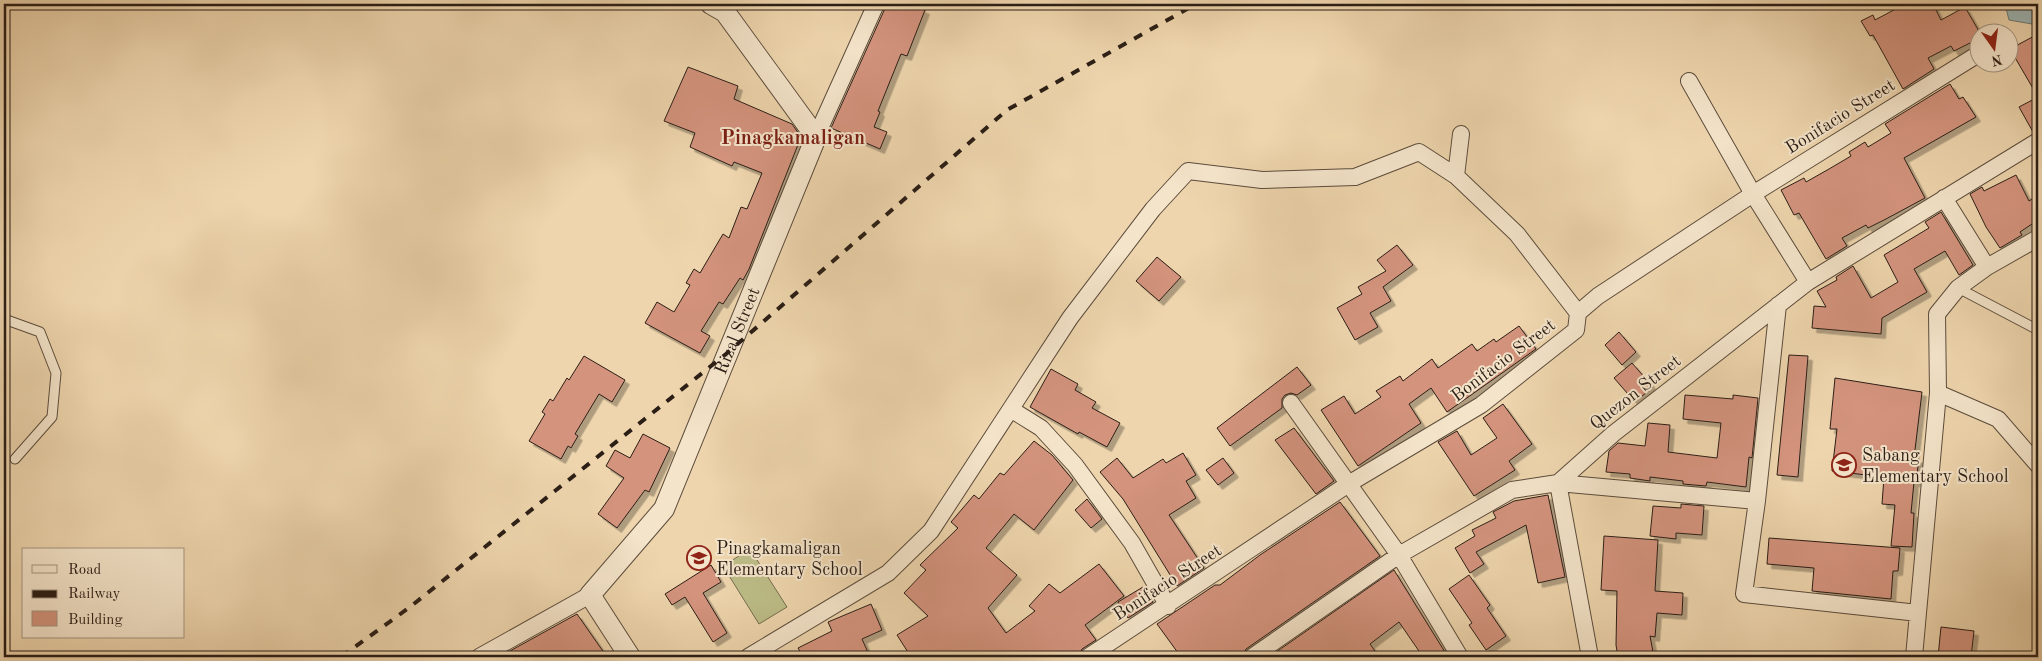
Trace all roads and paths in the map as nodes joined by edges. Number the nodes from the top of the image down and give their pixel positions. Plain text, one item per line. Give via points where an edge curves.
1 (711, 4) edge
2 (876, 4) edge
3 (1970, 59) edge
4 (1690, 81) dead end
5 (1461, 134) dead end
6 (816, 137) junction
7 (2038, 140) edge
8 (1456, 176) junction
9 (1754, 194) junction
10 (1944, 198) junction
11 (2038, 238) edge
12 (1987, 268) junction
13 (1808, 282) junction
14 (1958, 288) junction
15 (1778, 305) junction
16 (1578, 313) junction
17 (4, 319) edge
18 (2038, 330) edge
19 (1938, 392) junction
20 (1291, 403) dead end
21 (1012, 410) junction
22 (15, 459) dead end
23 (2038, 465) edge
24 (1350, 483) junction
25 (1558, 483) junction
26 (1757, 501) junction
27 (1399, 555) junction
28 (590, 595) junction
29 (1168, 606) junction
30 (1918, 613) junction
31 (487, 655) edge
32 (630, 657) edge
33 (748, 657) edge
34 (1088, 657) edge
35 (1252, 657) edge
36 (1460, 657) edge
37 (1590, 657) edge
38 (1914, 657) edge

1 - 6 street via 725,12
2 - 6 street
3 - 9 street, Bonifacio Street
4 - 9 street
5 - 8 street
6 - 28 street, Rizal Street via 664,509
7 - 10 street, Quezon Street
8 - 16 street via 1517,234
8 - 21 street via 1419,152 1355,177 1262,180 1188,170 1070,318
9 - 13 street
9 - 16 street, Bonifacio Street via 1598,296
10 - 12 street
10 - 13 street, Quezon Street
11 - 12 street
12 - 14 street
13 - 15 street, Quezon Street
14 - 18 lane
14 - 19 street via 1937,314
15 - 25 street, Quezon Street via 1613,434
15 - 26 street
16 - 24 street, Bonifacio Street via 1576,330 1481,405
17 - 22 lane via 40,332 56,373 52,417
19 - 23 street via 1998,419
19 - 30 street
20 - 24 street
21 - 29 street via 1042,428 1075,465 1132,543
21 - 33 street via 931,531 888,573
24 - 27 street
24 - 29 street, Bonifacio Street
25 - 26 street
25 - 27 street via 1512,490
25 - 37 street
26 - 30 street via 1744,594
27 - 35 street
27 - 36 street
28 - 31 street
28 - 32 street
29 - 34 street, Bonifacio Street
30 - 38 street

